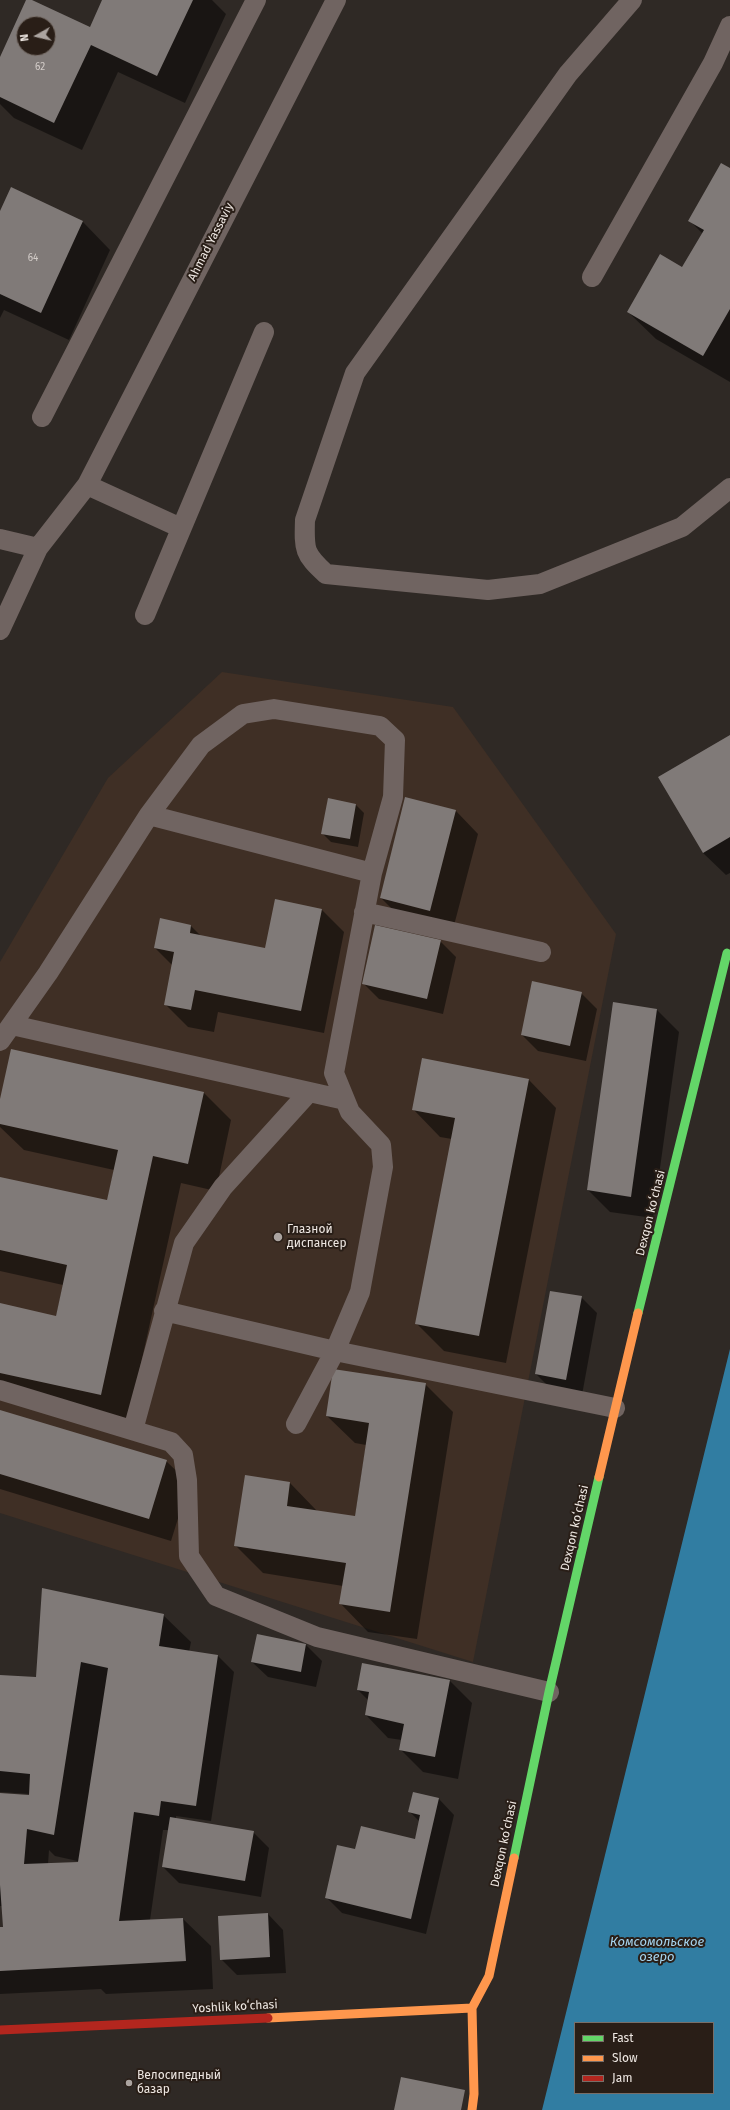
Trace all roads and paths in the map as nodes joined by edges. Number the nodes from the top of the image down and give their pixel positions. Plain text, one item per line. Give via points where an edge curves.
1 (256, 0) edge
2 (336, 0) edge
3 (632, 0) edge
4 (730, 26) edge
5 (592, 277) dead end
6 (264, 332) dead end
7 (42, 417) dead end
8 (87, 485) junction
9 (730, 488) edge
10 (182, 528) junction
11 (0, 539) edge
12 (38, 548) junction
13 (145, 615) dead end
14 (0, 630) edge
15 (149, 815) junction
16 (372, 873) junction
17 (364, 912) junction
18 (541, 952) dead end
19 (727, 953) dead end
20 (12, 1025) junction
21 (0, 1041) edge
22 (309, 1092) junction
23 (345, 1100) junction
24 (164, 1311) junction
25 (335, 1351) junction
26 (0, 1390) edge
27 (615, 1408) junction
28 (296, 1424) dead end
29 (133, 1430) junction
30 (548, 1692) junction
31 (472, 2008) junction
32 (0, 2030) edge
33 (472, 2110) edge

1 - 7 lane
2 - 8 lane, Ahmad Yassaviy
3 - 9 lane via 568,74 355,373 305,520 304,545 310,559 326,574 488,590 540,584 682,527
4 - 5 lane via 713,63
6 - 10 lane
8 - 10 lane
8 - 12 lane, Ahmad Yassaviy
10 - 13 lane
11 - 12 lane
12 - 14 lane, Ahmad Yassaviy
15 - 16 lane
15 - 16 lane via 201,746 243,714 274,709 380,726 395,740 392,797
15 - 20 lane
16 - 17 lane
17 - 18 lane
17 - 23 lane via 334,1073
19 - 27 street, Dexqon koʻchasi
20 - 21 lane
20 - 22 lane
22 - 23 lane
22 - 24 lane via 223,1186 184,1243
23 - 25 lane via 350,1112 381,1144 384,1167 360,1292
24 - 25 lane
24 - 29 lane
25 - 27 lane
25 - 28 lane
26 - 29 lane
27 - 30 street, Dexqon koʻchasi
29 - 30 lane via 171,1442 183,1455 187,1480 188,1556 216,1596 316,1637
30 - 31 street, Dexqon koʻchasi via 489,1976
31 - 32 street, Yoshlik koʻchasi
31 - 33 street, Dexqon koʻchasi

